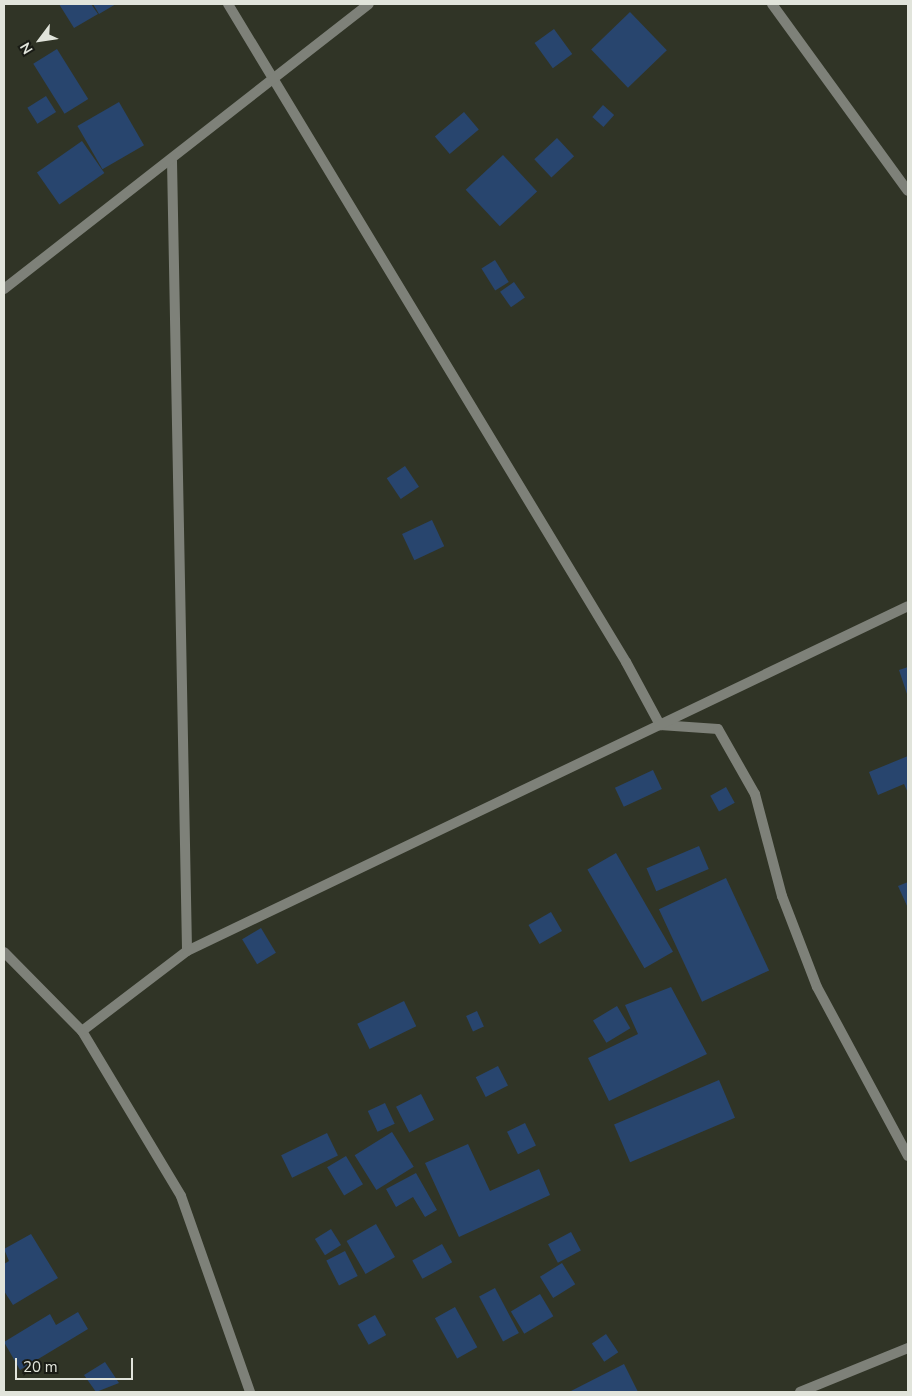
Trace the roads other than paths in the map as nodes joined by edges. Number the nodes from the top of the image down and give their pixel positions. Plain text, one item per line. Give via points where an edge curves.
1 (228, 4) edge
2 (369, 4) edge
3 (772, 4) edge
4 (272, 76) junction
5 (172, 162) junction
6 (908, 191) edge
7 (4, 289) edge
8 (908, 606) edge
9 (660, 725) junction
10 (187, 951) junction
11 (4, 952) edge
12 (82, 1031) junction
13 (908, 1156) edge
14 (908, 1348) edge
15 (250, 1392) edge
16 (800, 1392) edge

1 - 4 street
2 - 4 street
3 - 6 street
4 - 5 street
4 - 9 street via 626,662
5 - 7 street
5 - 10 street
8 - 9 street
9 - 10 street
9 - 13 street via 718,729 755,794 782,896 816,987
10 - 12 street
11 - 12 street
12 - 15 street via 181,1196
14 - 16 street

